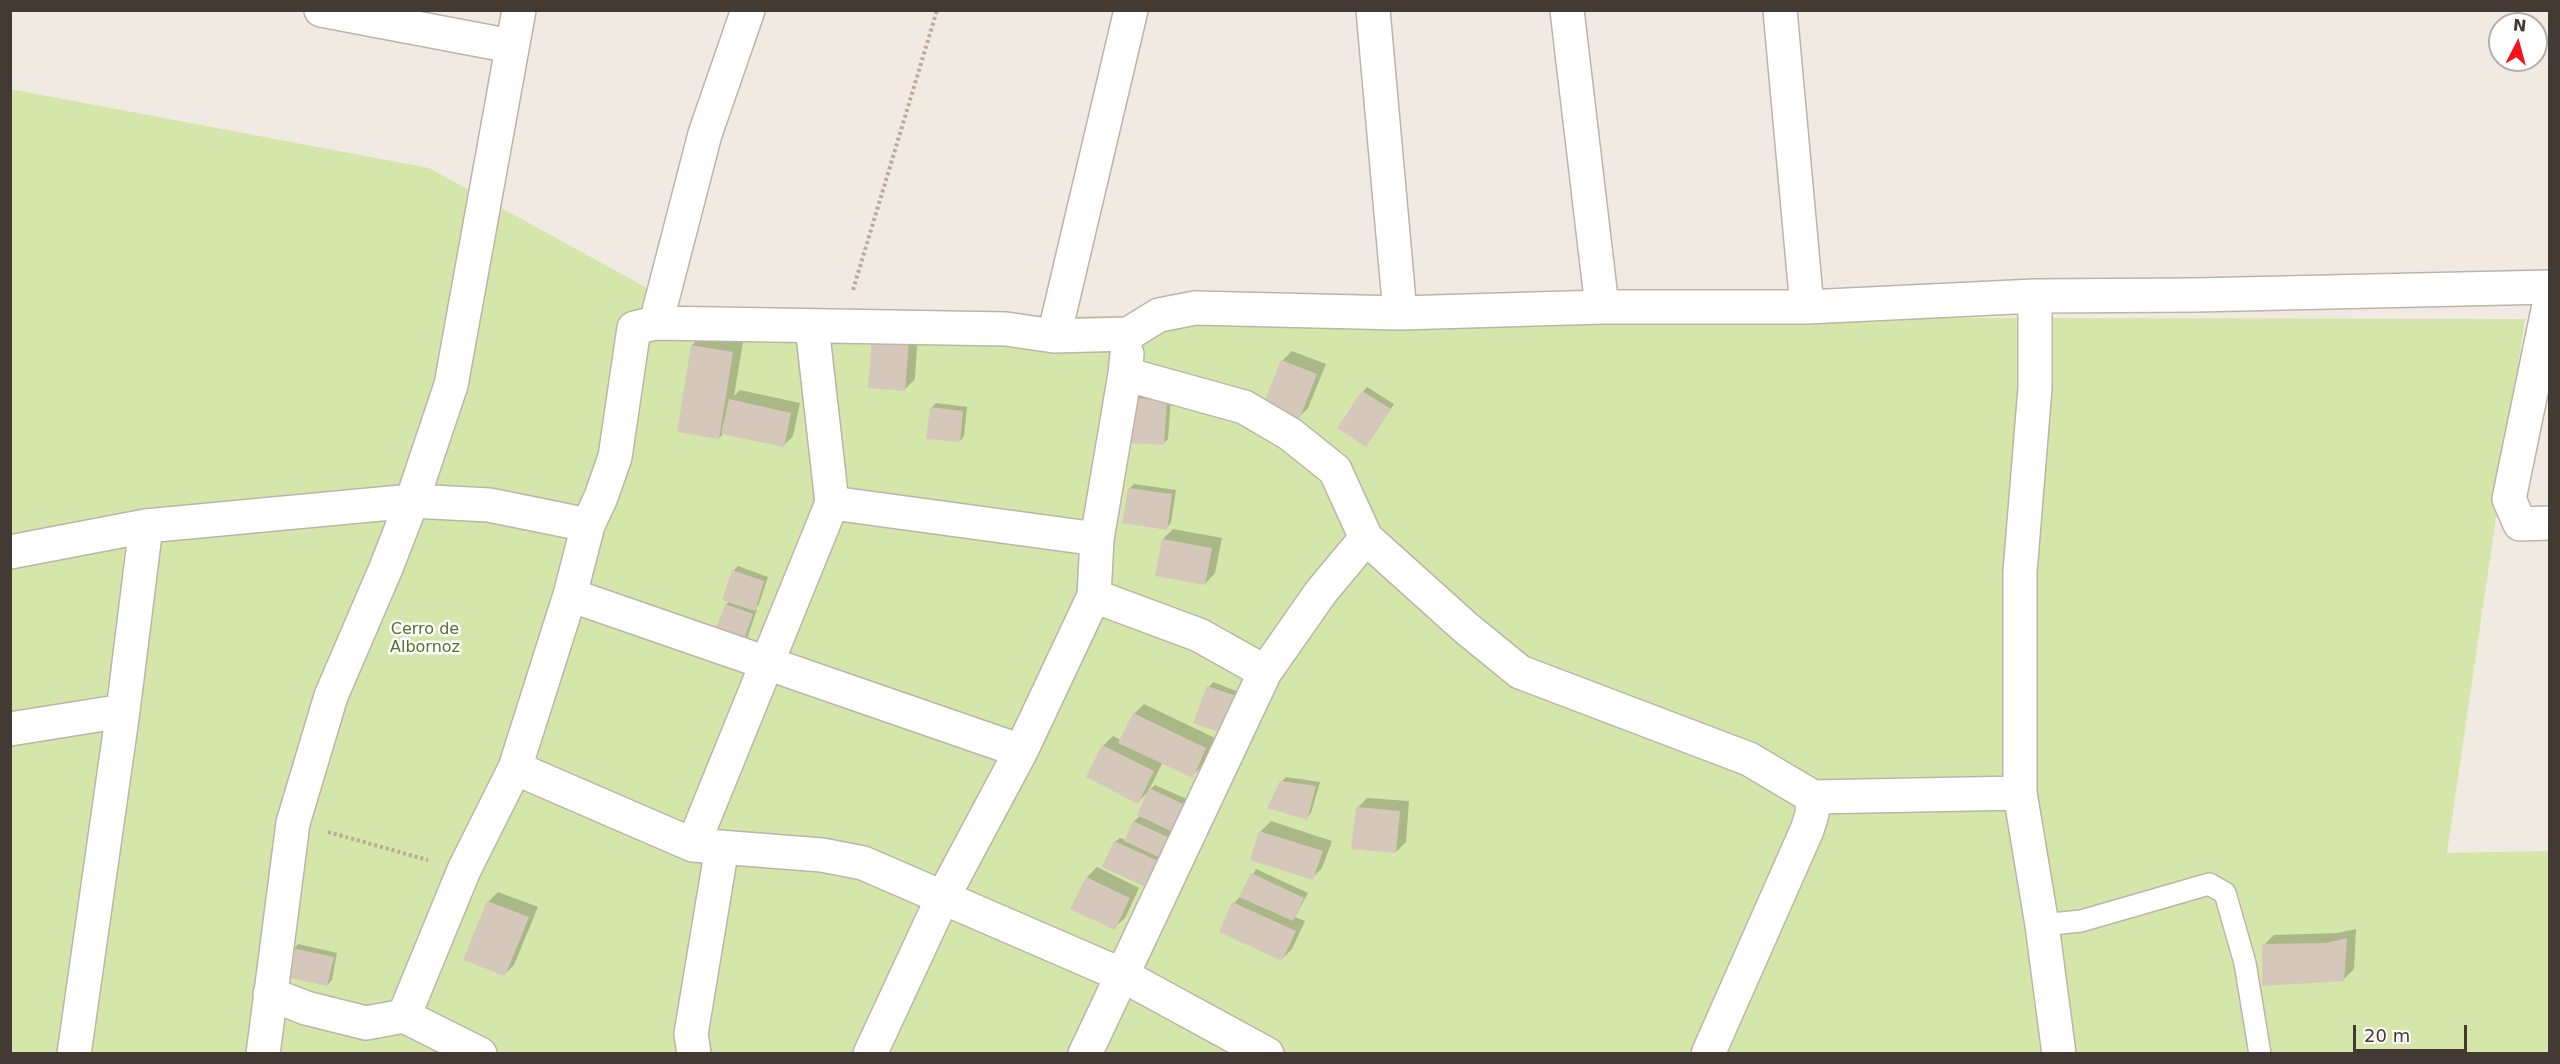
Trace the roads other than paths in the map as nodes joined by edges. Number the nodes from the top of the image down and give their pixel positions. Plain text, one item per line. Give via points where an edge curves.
1 (321, 10) edge
2 (519, 10) edge
3 (747, 10) edge
4 (1131, 10) edge
5 (1373, 10) edge
6 (1567, 10) edge
7 (1780, 10) edge
8 (511, 46) junction
9 (2550, 287) edge
10 (2035, 296) junction
11 (2550, 300) edge
12 (1602, 307) junction
13 (1807, 307) junction
14 (1400, 313) junction
15 (657, 323) junction
16 (827, 326) junction
17 (1128, 334) junction
18 (1054, 336) junction
19 (1125, 374) junction
20 (412, 501) junction
21 (832, 503) junction
22 (2550, 523) edge
23 (588, 525) junction
24 (146, 526) junction
25 (1366, 538) junction
26 (1097, 539) junction
27 (10, 552) edge
28 (570, 595) junction
29 (1094, 596) junction
30 (765, 663) junction
31 (1265, 672) junction
32 (123, 711) junction
33 (10, 729) edge
34 (1021, 751) junction
35 (515, 768) junction
36 (2020, 793) junction
37 (1813, 796) junction
38 (707, 846) junction
39 (942, 899) junction
40 (2042, 925) junction
41 (1122, 975) junction
42 (270, 994) junction
43 (404, 1016) junction
44 (74, 1053) edge
45 (263, 1053) edge
46 (480, 1053) edge
47 (694, 1053) edge
48 (870, 1053) edge
49 (1085, 1053) edge
50 (1267, 1053) edge
51 (1708, 1053) edge
52 (2059, 1053) edge
53 (2260, 1053) edge

1 - 8 street
2 - 8 street
3 - 15 street via 705,134
4 - 18 street
5 - 14 street
6 - 12 street
7 - 13 street
8 - 20 street via 451,385
9 - 10 street
10 - 13 street
10 - 36 street via 2035,388 2020,572
11 - 22 street via 2509,499 2520,524
12 - 13 street
12 - 14 street
14 - 17 street via 1195,308 1159,315
15 - 16 street
15 - 23 street via 634,328 615,457
16 - 18 street via 1006,329
16 - 21 street
17 - 18 street
17 - 19 street
19 - 25 street via 1244,407 1290,434 1335,470
19 - 26 street
20 - 23 street via 489,505
20 - 24 street
20 - 42 street via 332,696 293,823
21 - 26 street
21 - 30 street
23 - 28 street
24 - 27 street
24 - 32 street
25 - 31 street via 1321,592
25 - 37 street via 1520,672 1749,759
26 - 29 street
28 - 30 street
28 - 35 street
29 - 31 street via 1199,635
29 - 34 street
30 - 34 street
30 - 38 street
31 - 41 street
32 - 33 street
32 - 44 street
34 - 39 street
35 - 38 street
35 - 43 street via 464,870
36 - 37 street
36 - 40 street
37 - 51 street via 1807,830
38 - 39 street via 822,855 863,863
38 - 47 street via 691,1034
39 - 41 street
39 - 48 street
40 - 52 street
40 - 53 lane via 2080,921 2209,884 2224,893 2245,963
41 - 49 street
41 - 50 street
42 - 43 street via 366,1023
42 - 45 street
43 - 46 street

